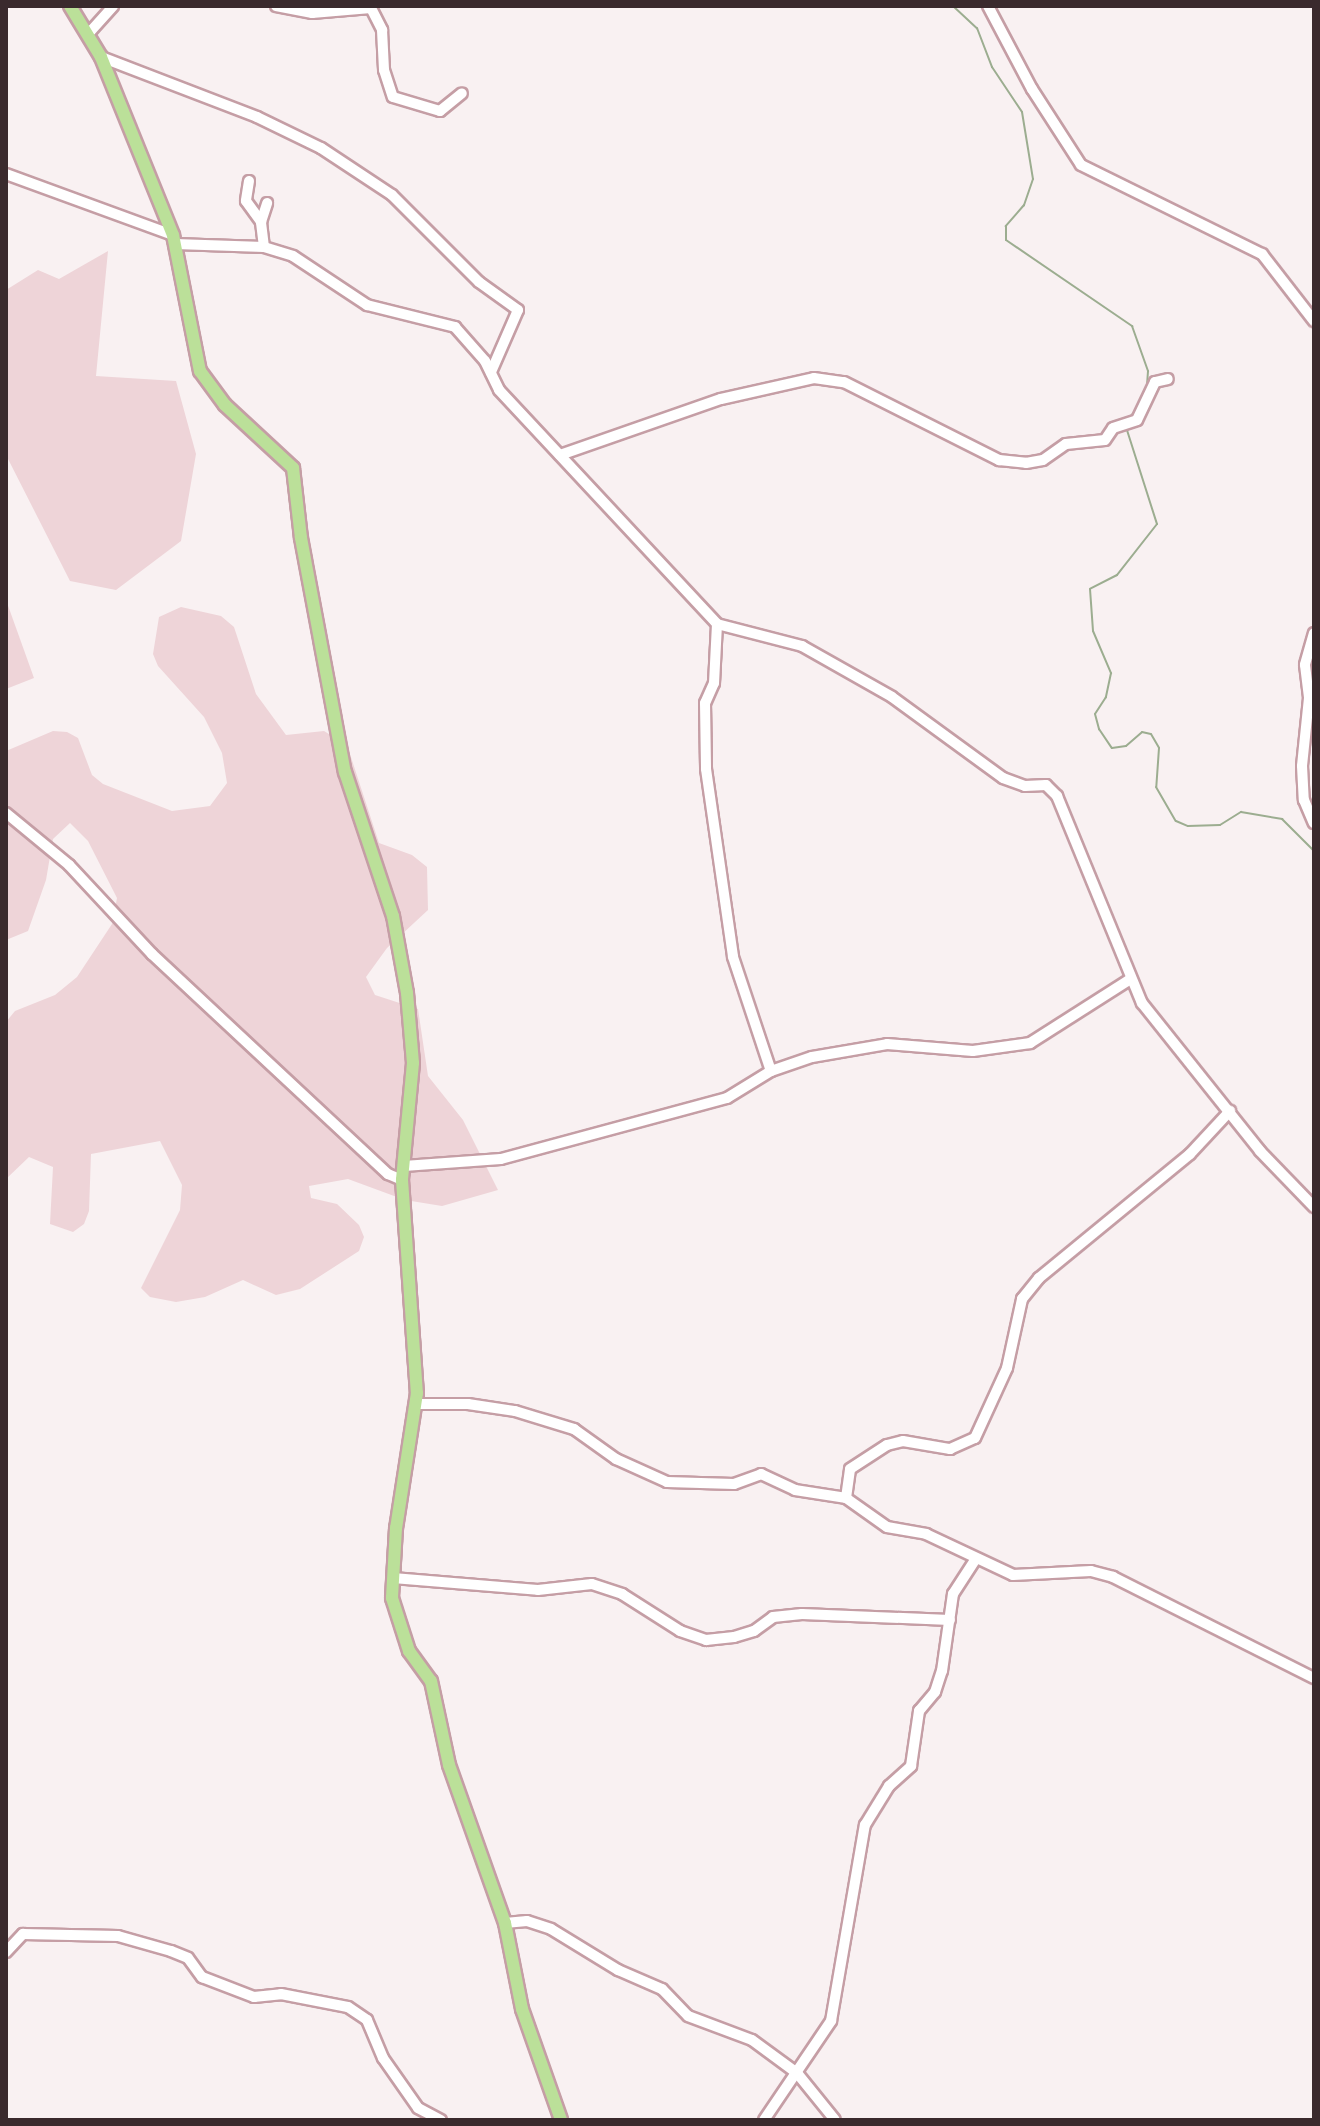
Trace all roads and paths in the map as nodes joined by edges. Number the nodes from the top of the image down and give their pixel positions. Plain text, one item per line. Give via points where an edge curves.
1 (70, 6) edge
2 (113, 6) edge
3 (276, 6) edge
4 (988, 6) edge
5 (89, 33) junction
6 (101, 57) junction
7 (462, 93) dead end
8 (6, 174) edge
9 (249, 181) dead end
10 (267, 203) dead end
11 (261, 222) junction
12 (174, 240) junction
13 (264, 247) junction
14 (1314, 321) edge
15 (491, 372) junction
16 (1168, 379) dead end
17 (560, 455) junction
18 (717, 624) junction
19 (1314, 633) edge
20 (6, 813) edge
21 (1314, 823) edge
22 (1129, 980) junction
23 (771, 1071) junction
24 (1230, 1111) junction
25 (403, 1173) junction
26 (1314, 1207) edge
27 (416, 1404) junction
28 (846, 1498) junction
29 (975, 1560) junction
30 (393, 1578) junction
31 (950, 1620) junction
32 (1314, 1678) edge
33 (505, 1923) junction
34 (6, 1952) edge
35 (797, 2073) junction
36 (441, 2120) edge
37 (561, 2120) edge
38 (764, 2120) edge
39 (835, 2120) edge

1 - 5 main road
2 - 5 street
3 - 7 street via 312,13 371,8 382,30 384,70 393,97 440,111
4 - 14 street via 1081,165 1262,254
5 - 6 main road
6 - 12 main road
6 - 15 street via 257,117 321,148 392,195 479,282 518,310
8 - 12 street
9 - 11 street via 246,201
10 - 11 street
11 - 13 street
12 - 13 street
12 - 25 main road via 200,371 225,405 293,468 345,772 393,916 407,993 413,1063
13 - 15 street via 293,256 361,303 455,327
15 - 17 street via 499,390
16 - 17 street via 1155,382 1137,420 1113,428 1105,440 1066,444 1043,460 1026,463 999,460 844,382 814,378 721,399
17 - 18 street
18 - 22 street via 788,639 892,697 1003,778 1025,786 1046,785 1057,796
18 - 23 street via 714,683 705,703 706,769 733,957
19 - 21 street via 1305,665 1309,698 1302,766 1304,800
20 - 25 street via 69,865 152,954 388,1174
22 - 23 street via 1030,1043 973,1051 887,1044
22 - 24 street
23 - 25 street via 727,1098 501,1159
24 - 26 street
24 - 28 street via 1190,1154 1039,1278 1022,1299 1007,1368 975,1438 950,1449 903,1441 887,1445 850,1469
25 - 27 main road
27 - 28 street via 468,1404 559,1425 667,1482 734,1484 761,1474 795,1490
27 - 30 main road
28 - 29 street via 887,1527 926,1534
29 - 31 street via 953,1594
29 - 32 street via 1013,1575 1091,1571 1113,1577
30 - 31 street via 538,1590 592,1584 622,1594 680,1631 706,1640 754,1631 773,1617 802,1614
30 - 33 main road via 397,1622 409,1651 431,1681 449,1765
31 - 35 street via 935,1692 919,1711 911,1766 889,1786 865,1825 839,1995 819,2045
33 - 35 street via 527,1921 551,1929 618,1970 662,1989 688,2016 752,2040
33 - 37 main road via 522,2009
34 - 36 street via 23,1934 118,1936 188,1958 202,1977 254,1997 281,1994 348,2007 367,2020 383,2058 418,2108
35 - 38 street
35 - 39 street

